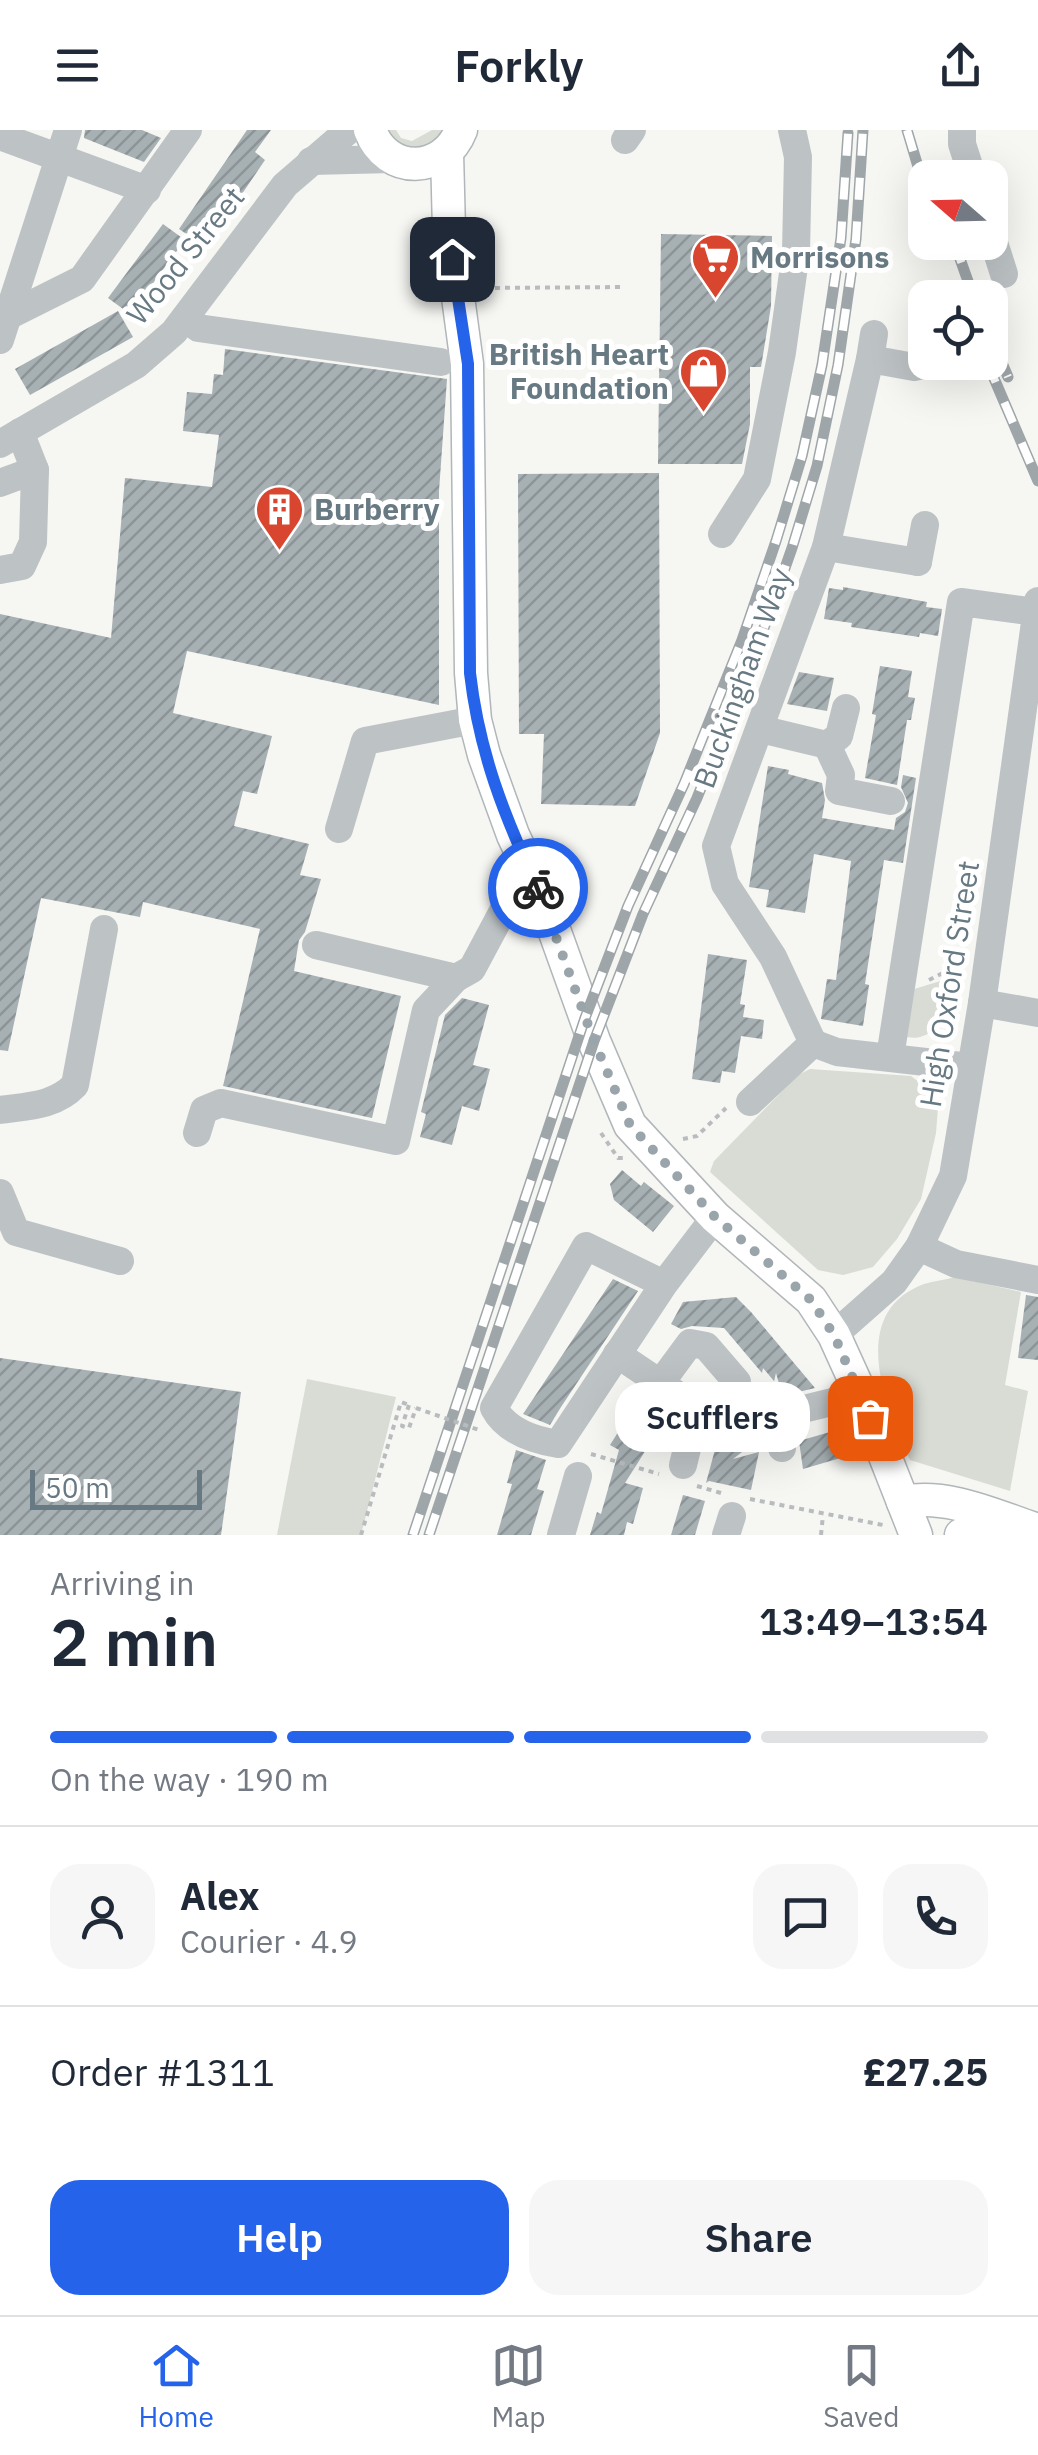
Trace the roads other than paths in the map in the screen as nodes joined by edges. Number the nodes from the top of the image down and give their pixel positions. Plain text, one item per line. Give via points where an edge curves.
1 (68, 130) edge
2 (188, 130) edge
3 (350, 130) edge
4 (370, 130) edge
5 (792, 130) edge
6 (962, 130) edge
7 (0, 136) edge
8 (458, 136) edge
9 (58, 157) junction
10 (967, 160) edge
11 (311, 161) junction
12 (397, 161) junction
13 (147, 190) junction
14 (449, 230) junction
15 (1000, 260) edge
16 (1004, 274) dead end
17 (186, 318) junction
18 (4, 328) edge
19 (908, 359) edge
20 (441, 362) dead end
21 (10, 438) edge
22 (35, 470) junction
23 (0, 483) edge
24 (925, 525) dead end
25 (722, 534) dead end
26 (826, 546) junction
27 (0, 570) edge
28 (1037, 607) edge
29 (846, 708) dead end
30 (475, 720) junction
31 (760, 729) junction
32 (826, 745) junction
33 (892, 801) dead end
34 (338, 829) dead end
35 (528, 866) junction
36 (104, 929) dead end
37 (316, 945) dead end
38 (456, 978) junction
39 (982, 1003) junction
40 (1038, 1013) edge
41 (813, 1043) junction
42 (890, 1057) junction
43 (970, 1067) junction
44 (750, 1102) road end
45 (0, 1110) edge
46 (196, 1132) dead end
47 (0, 1193) edge
48 (715, 1217) junction
49 (920, 1247) junction
50 (120, 1261) dead end
51 (1038, 1280) edge
52 (664, 1284) junction
53 (834, 1335) junction
54 (617, 1354) junction
55 (737, 1382) dead end
56 (663, 1387) junction
57 (860, 1390) junction
58 (782, 1448) dead end
59 (684, 1465) dead end
60 (578, 1476) dead end
61 (902, 1502) junction
62 (1037, 1530) edge
63 (560, 1535) edge
64 (916, 1535) edge
65 (960, 1535) edge

1 - 9 street
2 - 13 street
3 - 11 street, Wood Street
4 - 12 main road
5 - 25 street via 798,157 796,252 782,352 757,479
6 - 10 street
7 - 9 street
8 - 12 main road via 434,161
8 - 14 main road
9 - 13 street
9 - 18 street
11 - 12 street
11 - 17 street, Wood Street via 285,184
12 - 14 main road
13 - 18 street via 82,279
14 - 30 main road via 468,364
15 - 16 street
17 - 20 street via 198,328
17 - 21 street, Wood Street via 136,365
19 - 26 street, Buckingham Way via 872,346
21 - 22 street
22 - 23 street
22 - 27 street via 28,557 22,566
24 - 26 street via 923,567
26 - 31 street, Buckingham Way
28 - 39 street, High Oxford Street
28 - 42 street via 961,602
29 - 32 street via 839,736
30 - 34 street via 365,741
30 - 35 main road
31 - 32 street
31 - 41 street, Buckingham Way via 716,846 724,884 773,957
32 - 33 street via 841,774 838,791
35 - 38 street via 472,969
35 - 48 main road via 630,1125
36 - 45 street via 75,1085 54,1100
37 - 38 street
38 - 46 street via 426,1010 396,1142 220,1103 204,1110
39 - 40 street
39 - 43 street, High Oxford Street
41 - 42 street
41 - 44 street
42 - 43 street
43 - 49 street, High Oxford Street via 953,1176
47 - 50 street via 16,1232
48 - 52 street
48 - 53 main road via 811,1300
49 - 51 street via 956,1264
49 - 53 street, High Oxford Street via 874,1303
52 - 54 street
52 - 54 street via 586,1246 494,1408 501,1421 558,1444
53 - 57 main road
54 - 56 street
55 - 56 street via 706,1346 690,1343
56 - 59 street via 697,1408
57 - 58 street via 779,1414
57 - 61 main road
60 - 63 street
61 - 62 main road via 946,1500
61 - 64 main road
62 - 65 main road

